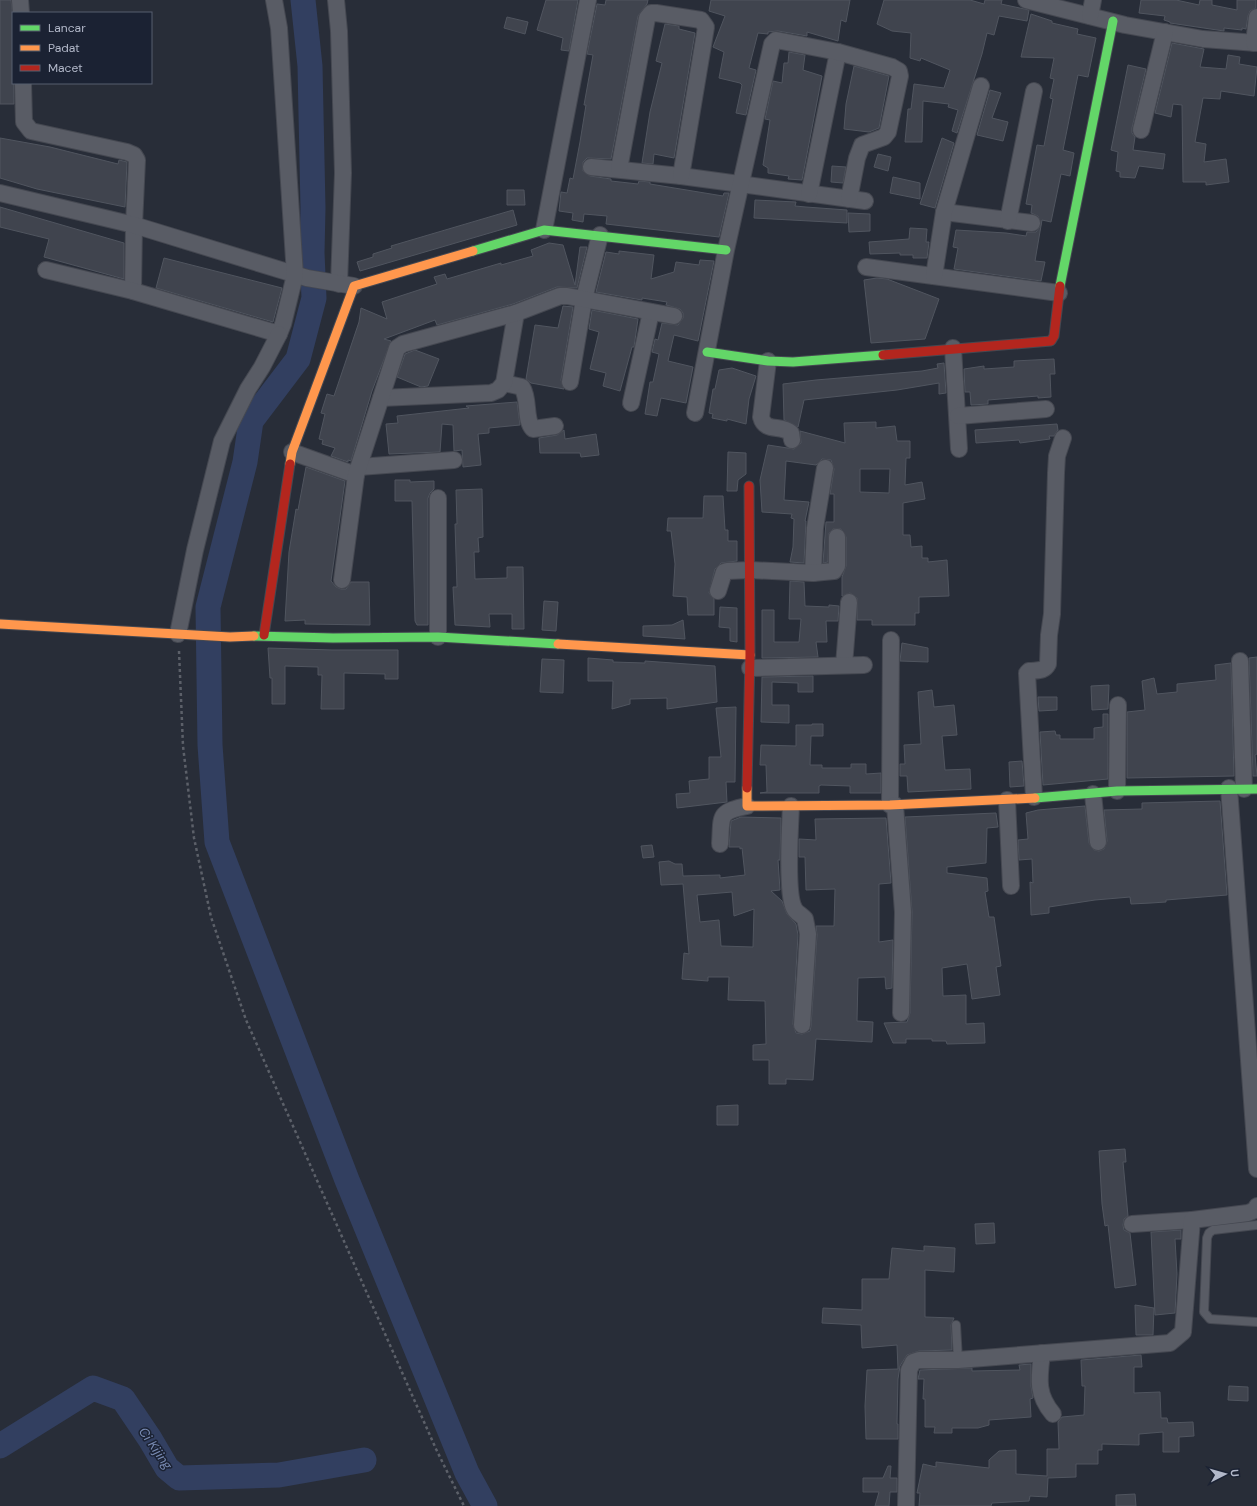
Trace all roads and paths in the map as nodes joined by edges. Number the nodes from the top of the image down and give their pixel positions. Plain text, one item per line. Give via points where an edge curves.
1 (20, 0) edge
2 (274, 0) edge
3 (336, 0) edge
4 (588, 0) edge
5 (1026, 0) edge
6 (1093, 0) edge
7 (21, 12) edge
8 (1090, 16) junction
9 (1257, 17) edge
10 (1113, 22) junction
11 (1165, 32) junction
12 (1255, 43) edge
13 (838, 52) junction
14 (23, 84) edge
15 (981, 86) dead end
16 (1034, 91) dead end
17 (1141, 130) dead end
18 (591, 166) dead end
19 (619, 169) junction
20 (681, 176) junction
21 (742, 185) junction
22 (0, 193) edge
23 (809, 194) junction
24 (849, 199) junction
25 (865, 201) dead end
26 (944, 212) junction
27 (1008, 221) junction
28 (1032, 223) dead end
29 (134, 225) junction
30 (544, 230) junction
31 (600, 235) junction
32 (726, 250) junction
33 (866, 267) dead end
34 (46, 270) dead end
35 (301, 276) junction
36 (934, 276) junction
37 (340, 284) junction
38 (133, 292) junction
39 (1060, 293) junction
40 (584, 299) junction
41 (651, 312) junction
42 (516, 313) junction
43 (674, 316) dead end
44 (279, 334) junction
45 (953, 348) junction
46 (707, 352) junction
47 (768, 361) junction
48 (504, 382) junction
49 (570, 382) dead end
50 (381, 398) junction
51 (631, 403) dead end
52 (1046, 409) dead end
53 (695, 413) dead end
54 (958, 416) junction
55 (555, 426) dead end
56 (1063, 438) dead end
57 (792, 440) dead end
58 (959, 449) dead end
59 (292, 452) junction
60 (454, 460) dead end
61 (825, 468) dead end
62 (357, 471) junction
63 (749, 486) dead end
64 (438, 498) dead end
65 (837, 537) dead end
66 (750, 570) junction
67 (814, 573) junction
68 (342, 580) dead end
69 (718, 591) dead end
70 (849, 602) dead end
71 (0, 624) edge
72 (178, 634) junction
73 (264, 635) junction
74 (438, 637) junction
75 (891, 640) dead end
76 (1240, 661) dead end
77 (750, 662) junction
78 (844, 665) junction
79 (864, 665) dead end
80 (1118, 705) dead end
81 (1243, 788) edge
82 (1117, 791) junction
83 (1093, 794) junction
84 (1034, 797) junction
85 (1007, 800) junction
86 (892, 805) junction
87 (747, 806) junction
88 (791, 806) junction
89 (1098, 842) dead end
90 (720, 844) dead end
91 (1011, 886) dead end
92 (901, 1013) dead end
93 (802, 1025) dead end
94 (1257, 1169) edge
95 (1257, 1206) edge
96 (1192, 1220) junction
97 (1132, 1224) dead end
98 (1257, 1225) edge
99 (1257, 1322) edge
100 (956, 1325) dead end
101 (1042, 1353) junction
102 (958, 1360) junction
103 (1053, 1414) dead end
104 (464, 1506) edge
105 (906, 1506) edge

1 - 7 street
2 - 35 street via 279,28
3 - 37 street via 340,31 343,173
4 - 30 street
5 - 8 street
6 - 8 street
8 - 10 street
9 - 12 street
10 - 11 street
10 - 39 street
11 - 12 street via 1203,39
11 - 17 street
13 - 21 street via 778,40 772,44
13 - 23 street
13 - 24 street via 897,68 900,76 888,132 884,137 862,145
14 - 29 street via 24,122 31,131 134,155 137,164
15 - 26 street
16 - 27 street
18 - 19 street
19 - 20 street
19 - 20 street via 647,18 651,13 656,13 701,20 706,27
20 - 21 street
21 - 23 street
21 - 32 street
22 - 29 street
23 - 24 street
24 - 25 street
26 - 27 street
26 - 36 street
27 - 28 street
29 - 35 street
29 - 38 street
30 - 31 street
30 - 37 street
31 - 32 street
31 - 40 street
32 - 46 street
33 - 36 street
34 - 38 street
35 - 37 street
35 - 44 street
36 - 39 street
37 - 59 street
38 - 44 street
39 - 45 street via 1054,336 1051,341
40 - 41 street
40 - 42 street via 560,296
40 - 49 street
41 - 43 street
41 - 51 street
42 - 48 street
42 - 50 street via 403,344 397,348
44 - 72 street via 222,441 195,550
45 - 47 street via 793,362
45 - 54 street
46 - 47 street
46 - 53 street
47 - 57 street via 762,423 767,427 786,429 791,433
48 - 50 street via 498,390 491,393
48 - 55 street via 522,387 533,429
50 - 62 street
52 - 54 street
54 - 58 street
56 - 84 street via 1057,456 1048,664 1042,671 1029,670 1027,673
59 - 62 street
59 - 73 street
60 - 62 street
61 - 67 street via 815,528
62 - 68 street
63 - 66 street
64 - 74 street
65 - 67 street via 836,569 832,572
66 - 67 street
66 - 69 street via 724,572
66 - 77 street
70 - 78 street
71 - 72 street
72 - 73 street via 234,637
72 - 104 path via 183,746 194,838 211,917 246,1020 429,1434
73 - 74 street via 333,638
74 - 77 street
75 - 86 street
76 - 81 street
77 - 78 street
77 - 87 street
78 - 79 street
80 - 82 street
81 - 82 street
81 - 94 street
82 - 83 street
83 - 84 street
83 - 89 street
84 - 85 street
85 - 86 street
85 - 91 street
86 - 88 street
86 - 92 street via 903,912
87 - 88 street
87 - 90 street via 726,812 722,819
88 - 93 street via 792,901 796,912 805,919 807,929
95 - 96 street via 1248,1213
96 - 97 street
96 - 101 street via 1183,1332 1170,1343
98 - 99 lane via 1213,1230 1209,1233 1204,1312 1210,1319
100 - 102 lane
101 - 102 street
101 - 103 street via 1038,1382 1043,1399
102 - 105 street via 918,1360 913,1362 908,1370

